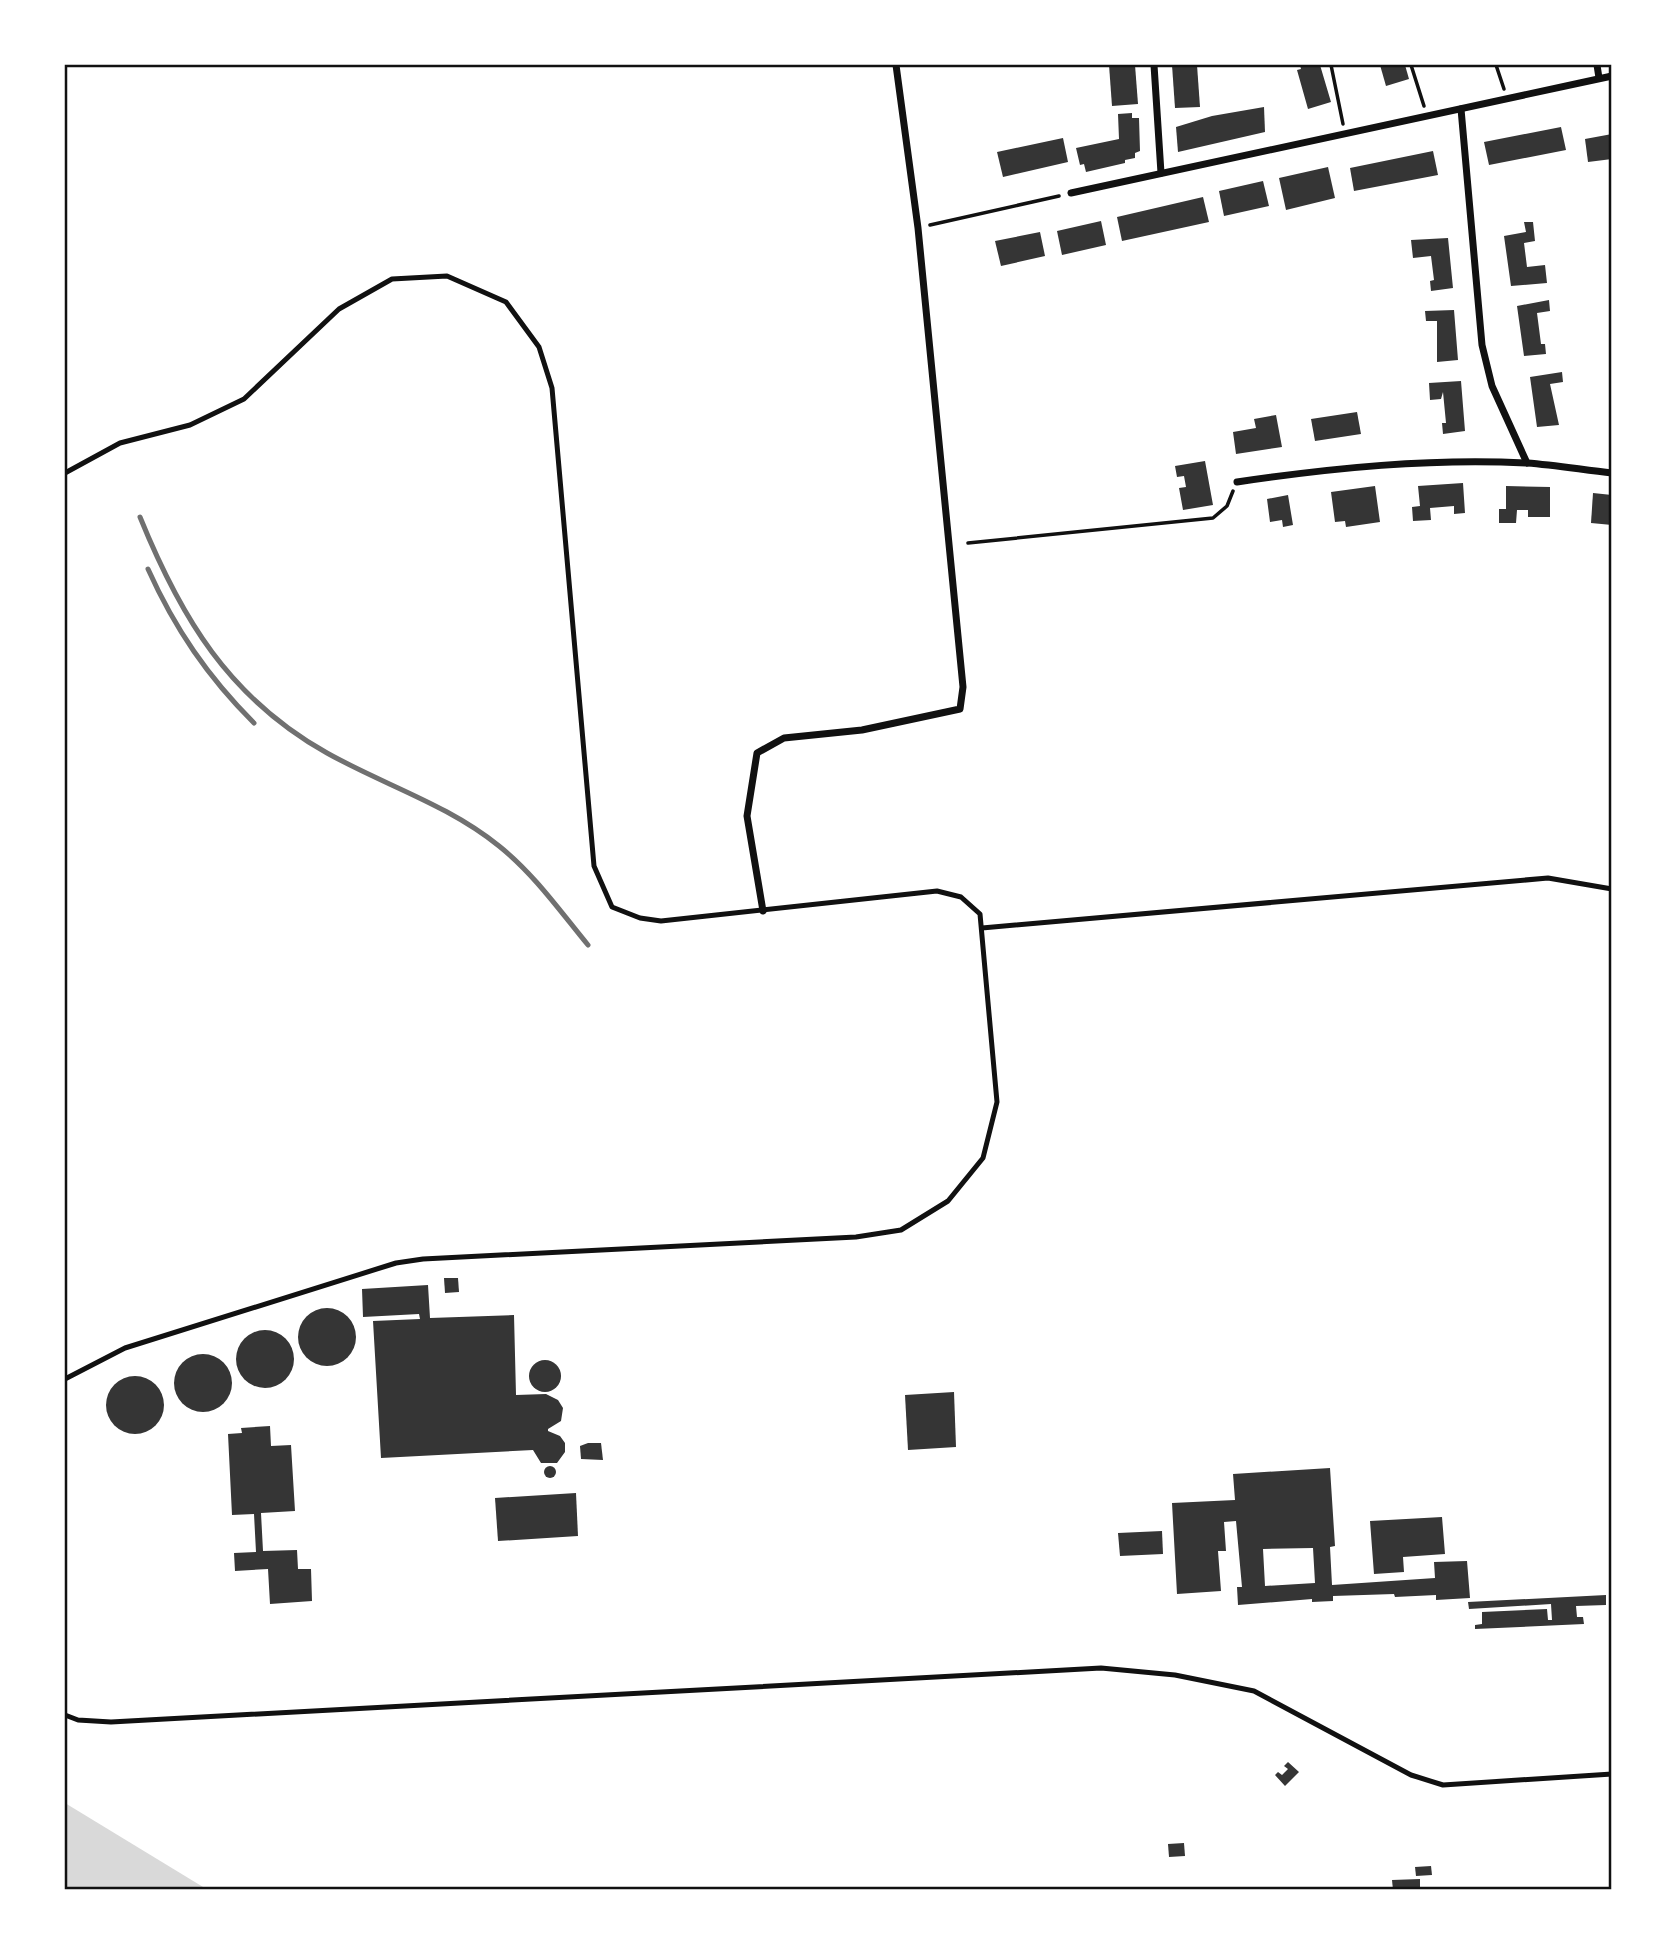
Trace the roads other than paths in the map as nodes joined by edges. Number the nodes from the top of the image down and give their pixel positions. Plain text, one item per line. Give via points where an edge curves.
1 (896, 65) edge
2 (1154, 65) edge
3 (1597, 65) edge
4 (1612, 76) edge
5 (1599, 78) junction
6 (1461, 109) junction
7 (1161, 173) junction
8 (1072, 193) road end
9 (1527, 463) junction
10 (65, 473) edge
11 (1612, 473) edge
12 (1237, 482) road end
13 (1612, 889) edge
14 (763, 911) junction
15 (982, 928) junction
16 (65, 1379) edge
17 (65, 1715) edge
18 (1612, 1774) edge

1 - 14 street via 918,228 963,687 960,709 862,730 784,738 757,753 747,816
2 - 7 street
3 - 5 street
4 - 5 street
5 - 6 street
6 - 7 street
6 - 9 street via 1482,345 1492,386
7 - 8 street
9 - 11 street
9 - 12 street via 1394,464
10 - 14 lane via 120,443 190,425 244,399 340,309 392,279 447,276 506,302 539,347 552,388 594,866 612,907 640,918 661,921
13 - 15 lane via 1548,878
14 - 15 lane via 937,891 961,897 981,914
15 - 16 lane via 997,1102 983,1158 948,1202 901,1230 397,1263 125,1348
17 - 18 lane via 111,1722 1101,1668 1175,1675 1254,1691 1411,1775 1443,1785

